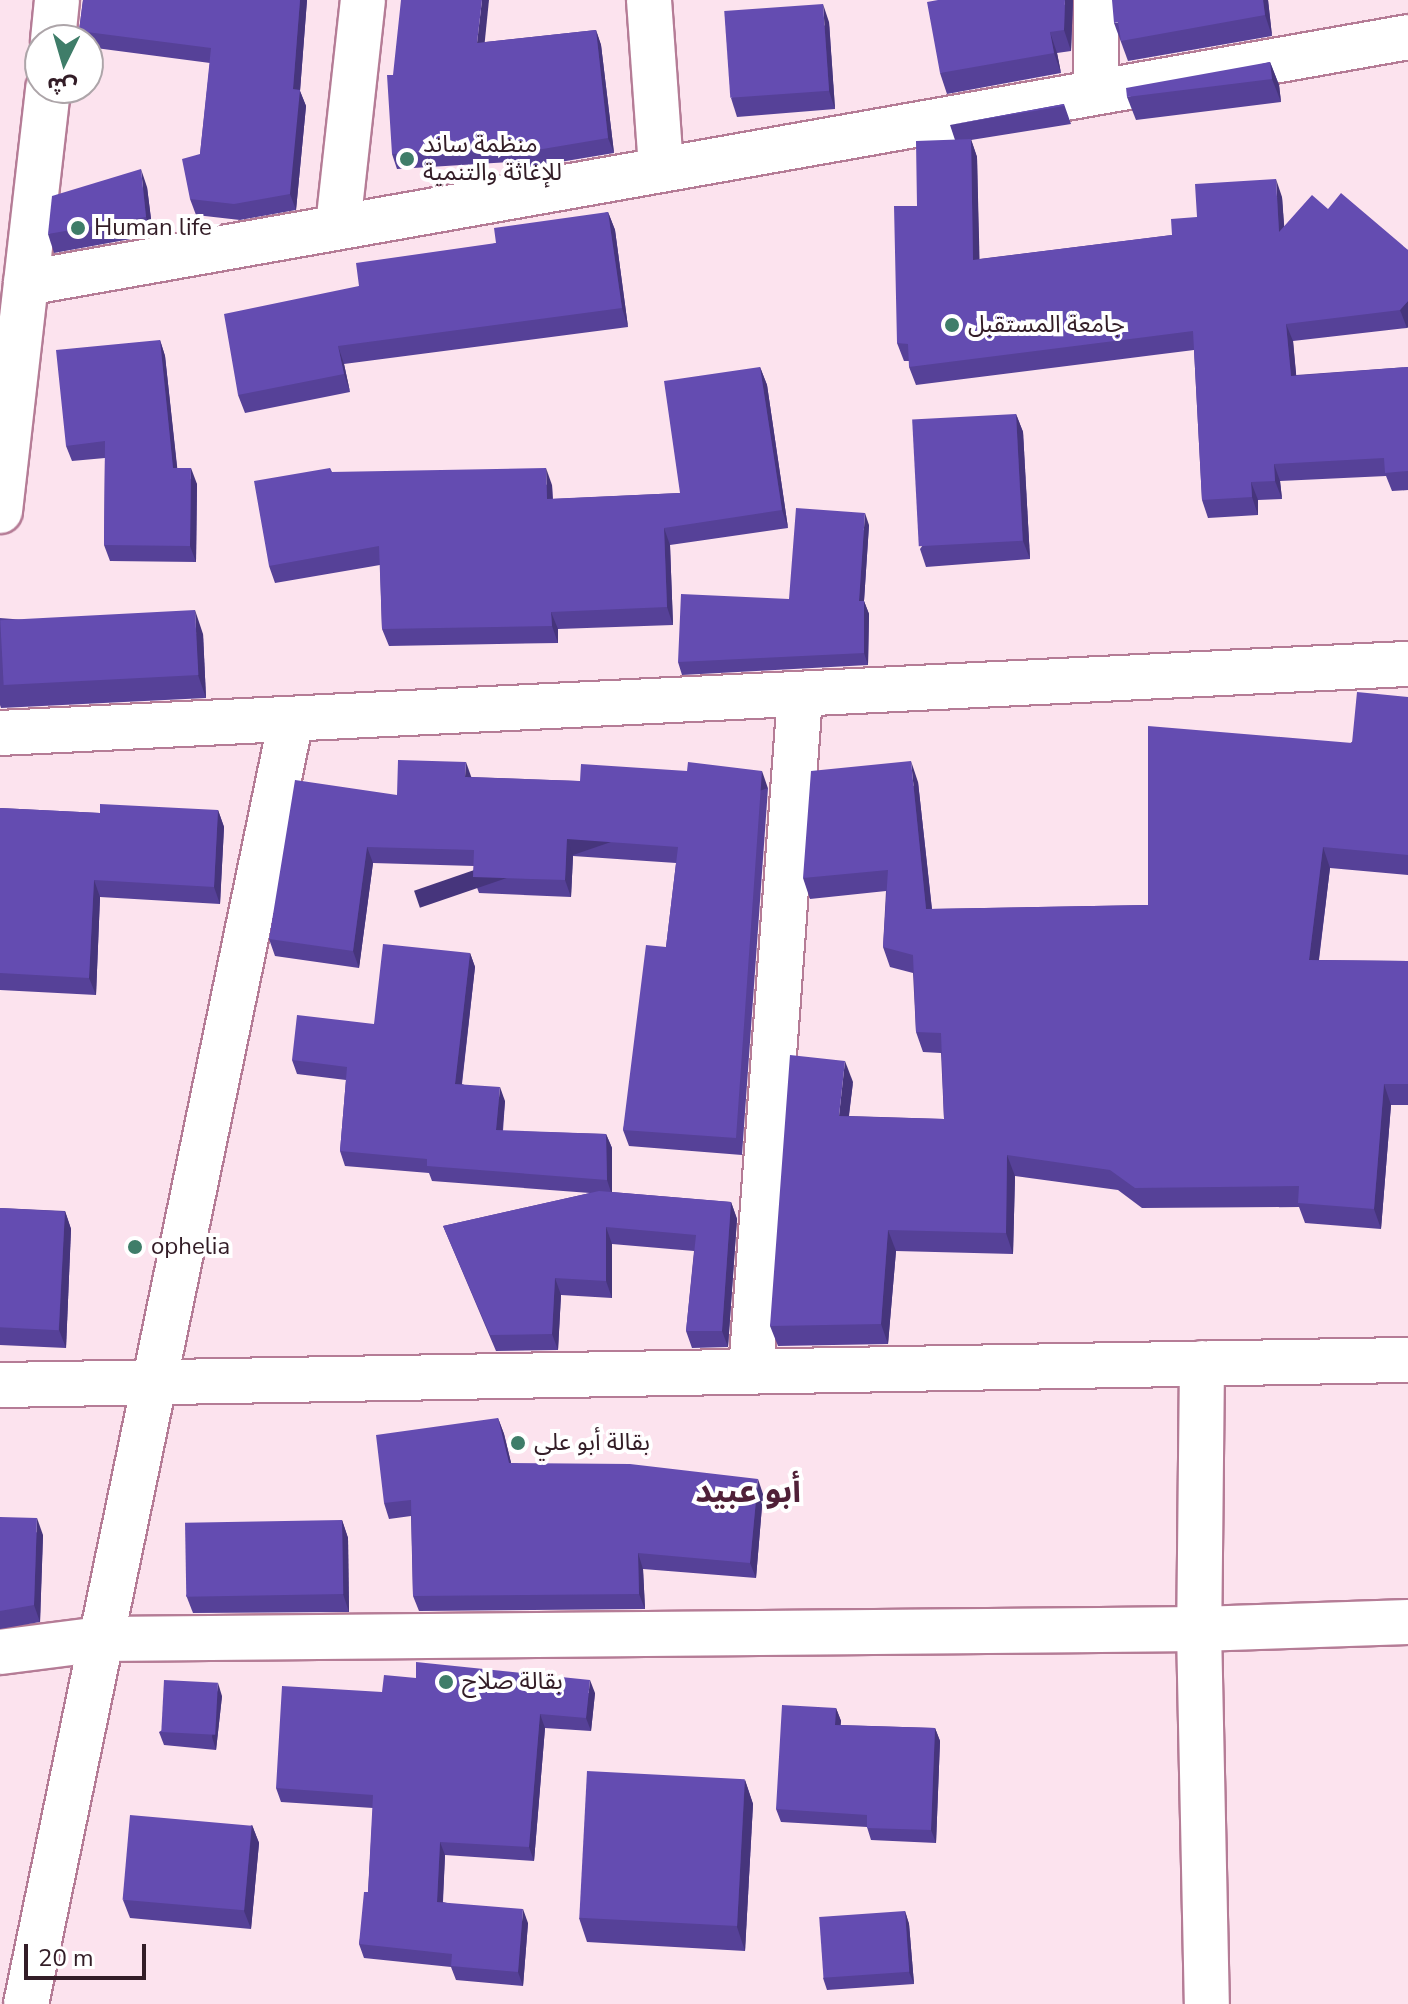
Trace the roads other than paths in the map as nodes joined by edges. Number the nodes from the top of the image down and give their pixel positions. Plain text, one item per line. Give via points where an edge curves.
1 (57, 0) edge
2 (363, 0) edge
3 (649, 0) edge
4 (1096, 0) edge
5 (55, 24) edge
6 (1408, 37) edge
7 (1096, 89) junction
8 (46, 104) edge
9 (661, 168) junction
10 (338, 226) junction
11 (26, 283) junction
12 (0, 511) edge
13 (1408, 664) edge
14 (800, 696) junction
15 (291, 720) junction
16 (0, 733) edge
17 (1408, 1360) edge
18 (1202, 1363) junction
19 (751, 1371) junction
20 (155, 1382) junction
21 (0, 1385) edge
22 (1408, 1622) edge
23 (1199, 1629) junction
24 (102, 1639) junction
25 (0, 1652) edge
26 (26, 2004) edge
27 (1207, 2004) edge

1 - 5 street
2 - 10 street
3 - 9 street
4 - 7 street
6 - 7 street
7 - 9 street
8 - 11 street
9 - 10 street
10 - 11 street
11 - 12 street
13 - 14 street
14 - 15 street
14 - 19 street
15 - 16 street
15 - 20 street
17 - 18 street
18 - 19 street
18 - 23 street
19 - 20 street
20 - 21 street
20 - 24 street
22 - 23 street
23 - 24 street
23 - 27 street
24 - 25 street
24 - 26 street

